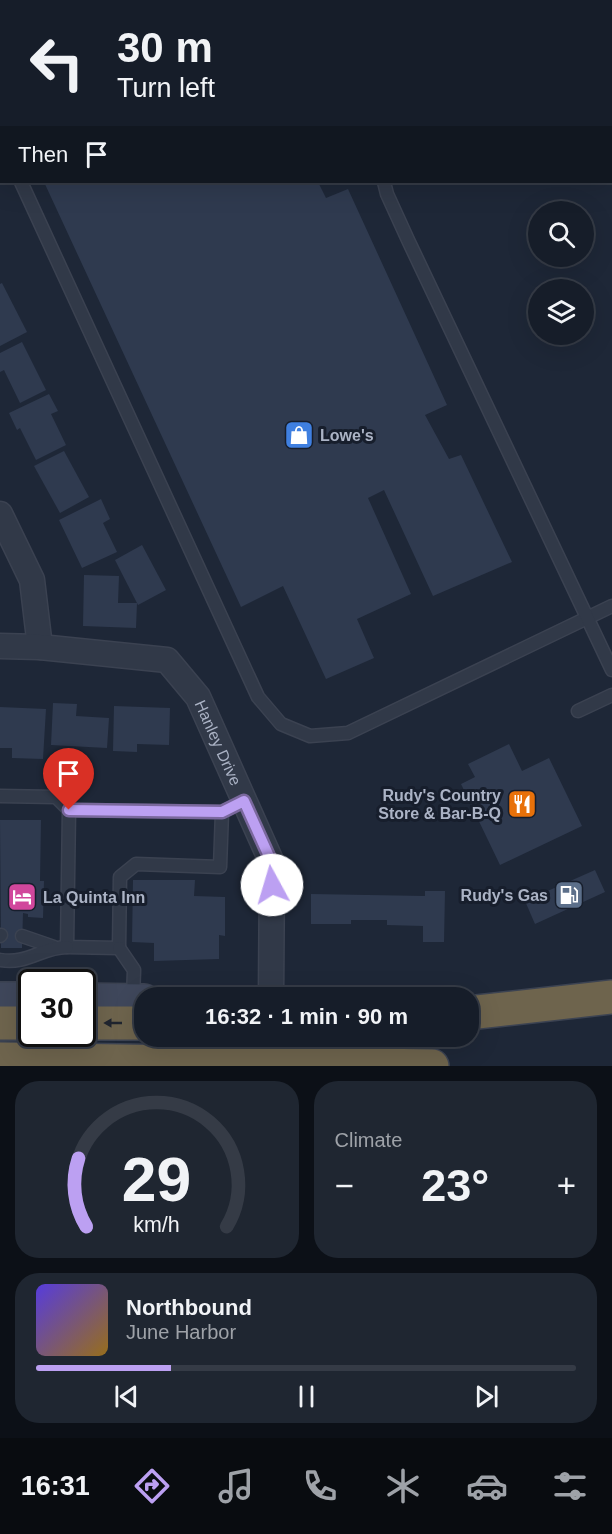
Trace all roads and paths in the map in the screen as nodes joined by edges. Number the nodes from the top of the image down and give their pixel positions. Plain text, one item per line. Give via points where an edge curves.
1 (21, 183) edge
2 (384, 183) edge
3 (0, 514) edge
4 (612, 606) edge
5 (587, 618) junction
6 (0, 646) edge
7 (40, 647) junction
8 (612, 670) edge
9 (612, 695) edge
10 (578, 711) dead end
11 (0, 796) edge
12 (244, 801) junction
13 (69, 810) junction
14 (222, 812) junction
15 (22, 936) dead end
16 (54, 947) junction
17 (67, 947) junction
18 (119, 948) junction
19 (0, 960) edge
20 (137, 987) edge
21 (271, 987) edge
22 (612, 996) edge
23 (0, 999) edge
24 (18, 999) edge
25 (479, 999) edge
26 (96, 1002) edge
27 (134, 1007) edge
28 (134, 1010) edge
29 (479, 1012) edge
30 (96, 1019) edge
31 (0, 1023) edge
32 (18, 1023) edge
33 (0, 1059) edge
34 (432, 1066) edge

1 - 5 lane via 258,697 281,724 310,736 348,733
2 - 5 lane
3 - 7 street via 32,580
4 - 5 lane
5 - 8 lane
6 - 7 street, Hanley Drive
7 - 12 street, Hanley Drive via 167,660 198,697
9 - 10 lane
11 - 13 lane via 56,797
12 - 14 lane
12 - 21 street, Hanley Drive via 272,863
13 - 14 lane
13 - 17 lane
14 - 18 lane via 220,867 136,864 120,878
15 - 16 lane
16 - 17 lane
16 - 19 lane via 22,961
17 - 18 lane
18 - 20 lane via 134,970
22 - 25 main road
22 - 29 highway
23 - 24 main road
26 - 27 main road
28 -> 30 highway
31 - 32 highway
33 - 34 highway

